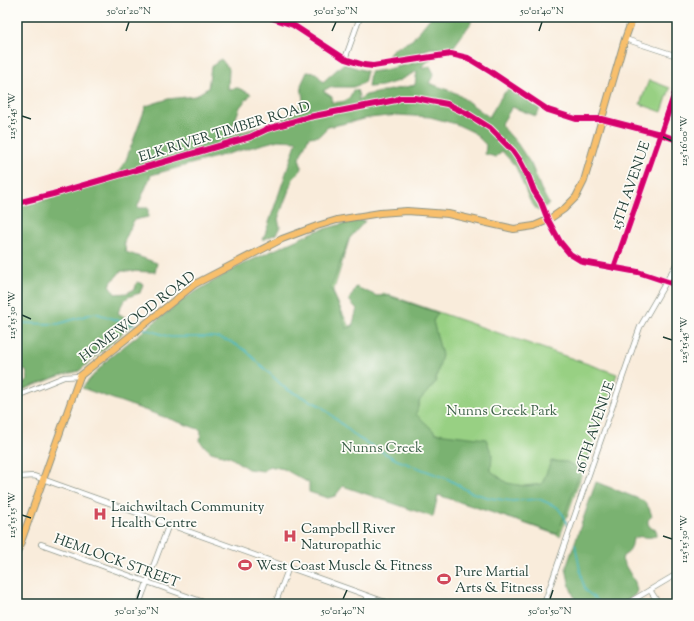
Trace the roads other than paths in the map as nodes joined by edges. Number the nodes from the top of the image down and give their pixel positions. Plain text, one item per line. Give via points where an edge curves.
1 (269, 17) edge
2 (360, 17) edge
3 (632, 17) edge
4 (625, 39) junction
5 (677, 56) edge
6 (346, 59) junction
7 (677, 87) edge
8 (602, 120) junction
9 (660, 134) junction
10 (677, 140) edge
11 (548, 220) junction
12 (677, 263) edge
13 (614, 268) junction
14 (666, 282) junction
15 (677, 285) edge
16 (80, 376) junction
17 (17, 396) edge
18 (17, 478) edge
19 (43, 480) junction
20 (169, 524) junction
21 (41, 544) dead end
22 (17, 553) edge
23 (289, 567) junction
24 (677, 574) edge
25 (147, 582) junction
26 (650, 590) junction
27 (368, 596) junction
28 (17, 603) edge
29 (20, 604) edge
30 (139, 604) edge
31 (209, 604) edge
32 (275, 604) edge
33 (365, 604) edge
34 (391, 604) edge
35 (544, 604) edge
36 (626, 604) edge
37 (659, 604) edge

1 - 6 street via 293,25
2 - 6 street
3 - 4 main road, HOMEWOOD ROAD
4 - 5 street
4 - 8 main road, HOMEWOOD ROAD
6 - 8 street via 373,66 451,54 468,58 548,110 576,119
7 - 9 street, 15TH AVENUE
8 - 9 street
8 - 11 main road, HOMEWOOD ROAD via 584,181 576,197
9 - 10 street
9 - 13 street, 15TH AVENUE
11 - 13 street via 570,254 583,262
11 - 16 main road, HOMEWOOD ROAD via 534,226 514,229 448,214 407,211 338,220 317,226 282,239 195,284
12 - 14 street, 16TH AVENUE
13 - 14 street via 638,272
14 - 15 street
14 - 35 street, 16TH AVENUE via 640,327
16 - 17 street, HOMEWOOD ROAD via 64,377
16 - 19 main road
18 - 19 street via 34,476
19 - 20 street
19 - 22 main road
20 - 23 street
20 - 25 street
21 - 25 street, HEMLOCK STREET
23 - 27 street
23 - 32 street
24 - 26 street
25 - 30 street
25 - 31 street, HEMLOCK STREET
26 - 36 street
26 - 37 street
27 - 33 street
27 - 34 street
28 - 29 street

